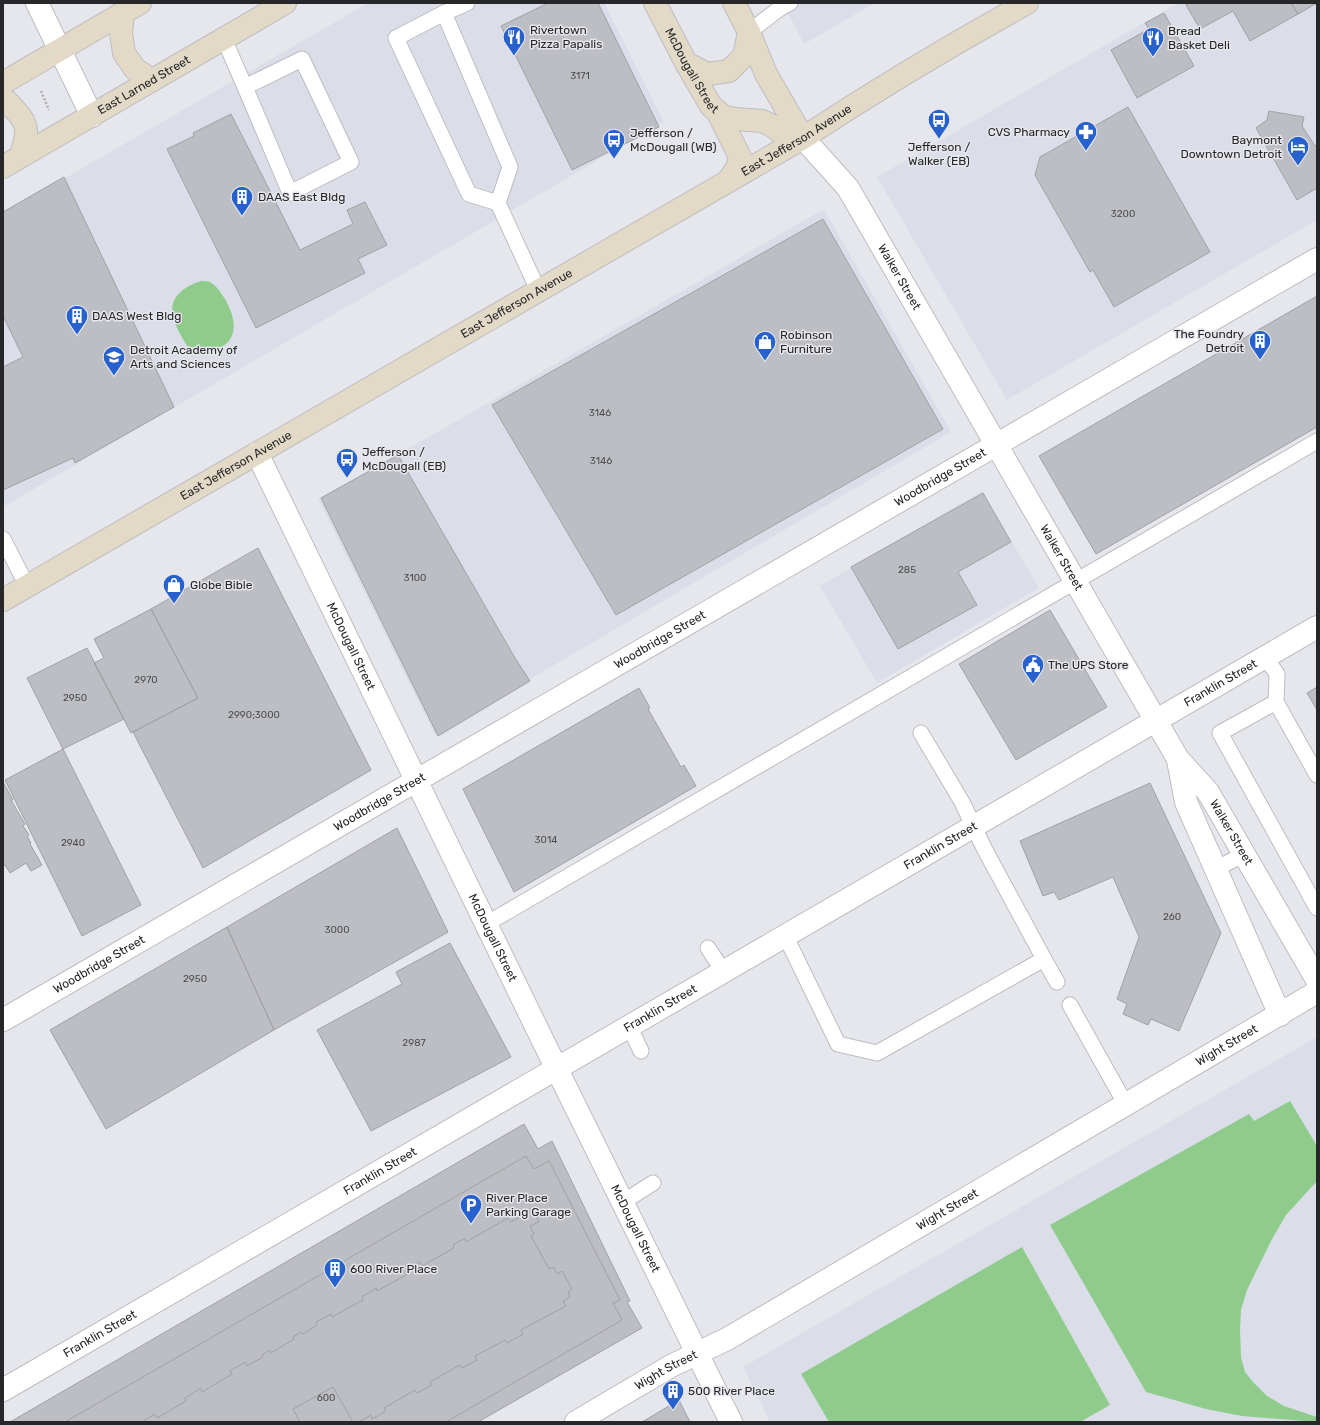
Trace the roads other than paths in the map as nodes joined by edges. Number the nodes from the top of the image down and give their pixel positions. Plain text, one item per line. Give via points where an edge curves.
1 (37, 3) edge
2 (285, 3) edge
3 (467, 3) edge
4 (655, 3) edge
5 (734, 3) edge
6 (790, 3) edge
7 (1027, 3) edge
8 (132, 8) edge
9 (444, 14) junction
10 (749, 32) junction
11 (224, 39) junction
12 (60, 50) junction
13 (686, 63) junction
14 (152, 80) junction
15 (3, 82) edge
16 (245, 87) junction
17 (3, 99) edge
18 (718, 113) junction
19 (92, 116) junction
20 (803, 138) junction
21 (12, 162) edge
22 (728, 181) junction
23 (498, 203) junction
24 (1317, 259) edge
25 (538, 290) junction
26 (1317, 441) edge
27 (996, 445) junction
28 (257, 453) junction
29 (3, 539) edge
30 (1075, 581) junction
31 (27, 586) junction
32 (3, 600) edge
33 (1317, 627) edge
34 (1265, 657) junction
35 (1276, 702) junction
36 (1156, 721) junction
37 (921, 733) dead end
38 (1178, 759) junction
39 (1317, 775) edge
40 (416, 780) junction
41 (973, 826) junction
42 (1244, 854) junction
43 (1216, 869) junction
44 (1317, 908) edge
45 (486, 924) junction
46 (785, 935) junction
47 (708, 948) dead end
48 (1044, 959) junction
49 (723, 971) junction
50 (1317, 980) edge
51 (1057, 982) dead end
52 (1317, 992) edge
53 (1070, 1005) dead end
54 (1280, 1015) junction
55 (3, 1020) edge
56 (629, 1026) junction
57 (641, 1051) dead end
58 (556, 1068) junction
59 (1126, 1105) junction
60 (653, 1184) dead end
61 (622, 1202) junction
62 (698, 1354) junction
63 (3, 1390) edge
64 (576, 1422) edge
65 (731, 1422) edge

1 - 12 street
2 - 11 main road, East Larned Street
3 - 9 lane
4 - 13 main road, McDougall Street
5 - 10 main road
6 - 10 lane
7 - 20 main road, East Jefferson Avenue via 968,36
8 - 12 main road
8 - 14 main road via 121,34 124,52 135,69
9 - 23 lane via 510,167
9 - 23 lane via 396,38 469,194
10 - 13 main road via 744,56 729,71 707,74
10 - 20 main road via 766,74
11 - 14 main road, East Larned Street
11 - 16 lane
12 - 15 main road
12 - 19 street
13 - 18 main road, McDougall Street via 711,106
14 - 19 main road, East Larned Street
16 - 16 lane via 290,193 351,162 302,59
17 - 21 main road via 23,118 27,137
18 - 20 main road, McDougall Street via 724,117 762,121 782,133
18 - 22 main road via 740,157 737,168
19 - 21 main road, East Larned Street
20 - 22 main road, East Jefferson Avenue
20 - 27 street, Walker Street via 848,188
22 - 25 main road, East Jefferson Avenue
23 - 25 lane
24 - 27 street, Woodbridge Street
25 - 28 main road, East Jefferson Avenue
26 - 30 lane
27 - 30 street, Walker Street
27 - 40 street, Woodbridge Street
28 - 31 main road, East Jefferson Avenue
28 - 40 street, McDougall Street
29 - 31 lane
30 - 36 street, Walker Street
30 - 45 lane
31 - 32 main road, East Jefferson Avenue
33 - 34 street, Franklin Street
34 - 35 lane via 1277,674
34 - 36 street, Franklin Street
35 - 39 lane
35 - 44 lane via 1220,733
36 - 38 street, Walker Street
36 - 41 street, Franklin Street
37 - 41 lane via 962,802
38 - 42 street, Walker Street via 1208,792
38 - 43 street via 1186,802
40 - 45 street, McDougall Street
40 - 55 street, Woodbridge Street
41 - 46 street, Franklin Street
41 - 48 lane
42 - 43 lane
42 - 50 street, Walker Street
43 - 54 street
45 - 58 street, McDougall Street
46 - 48 lane via 838,1044 877,1053
46 - 49 street, Franklin Street
47 - 49 lane
48 - 51 lane
49 - 56 street, Franklin Street
52 - 54 street, Wight Street
53 - 59 lane
54 - 59 street, Wight Street
56 - 57 lane
56 - 58 street, Franklin Street
58 - 61 street, McDougall Street
58 - 63 street, Franklin Street
59 - 62 street, Wight Street
60 - 61 lane
61 - 62 street, McDougall Street
62 - 64 street, Wight Street via 672,1366
62 - 65 street, McDougall Street

